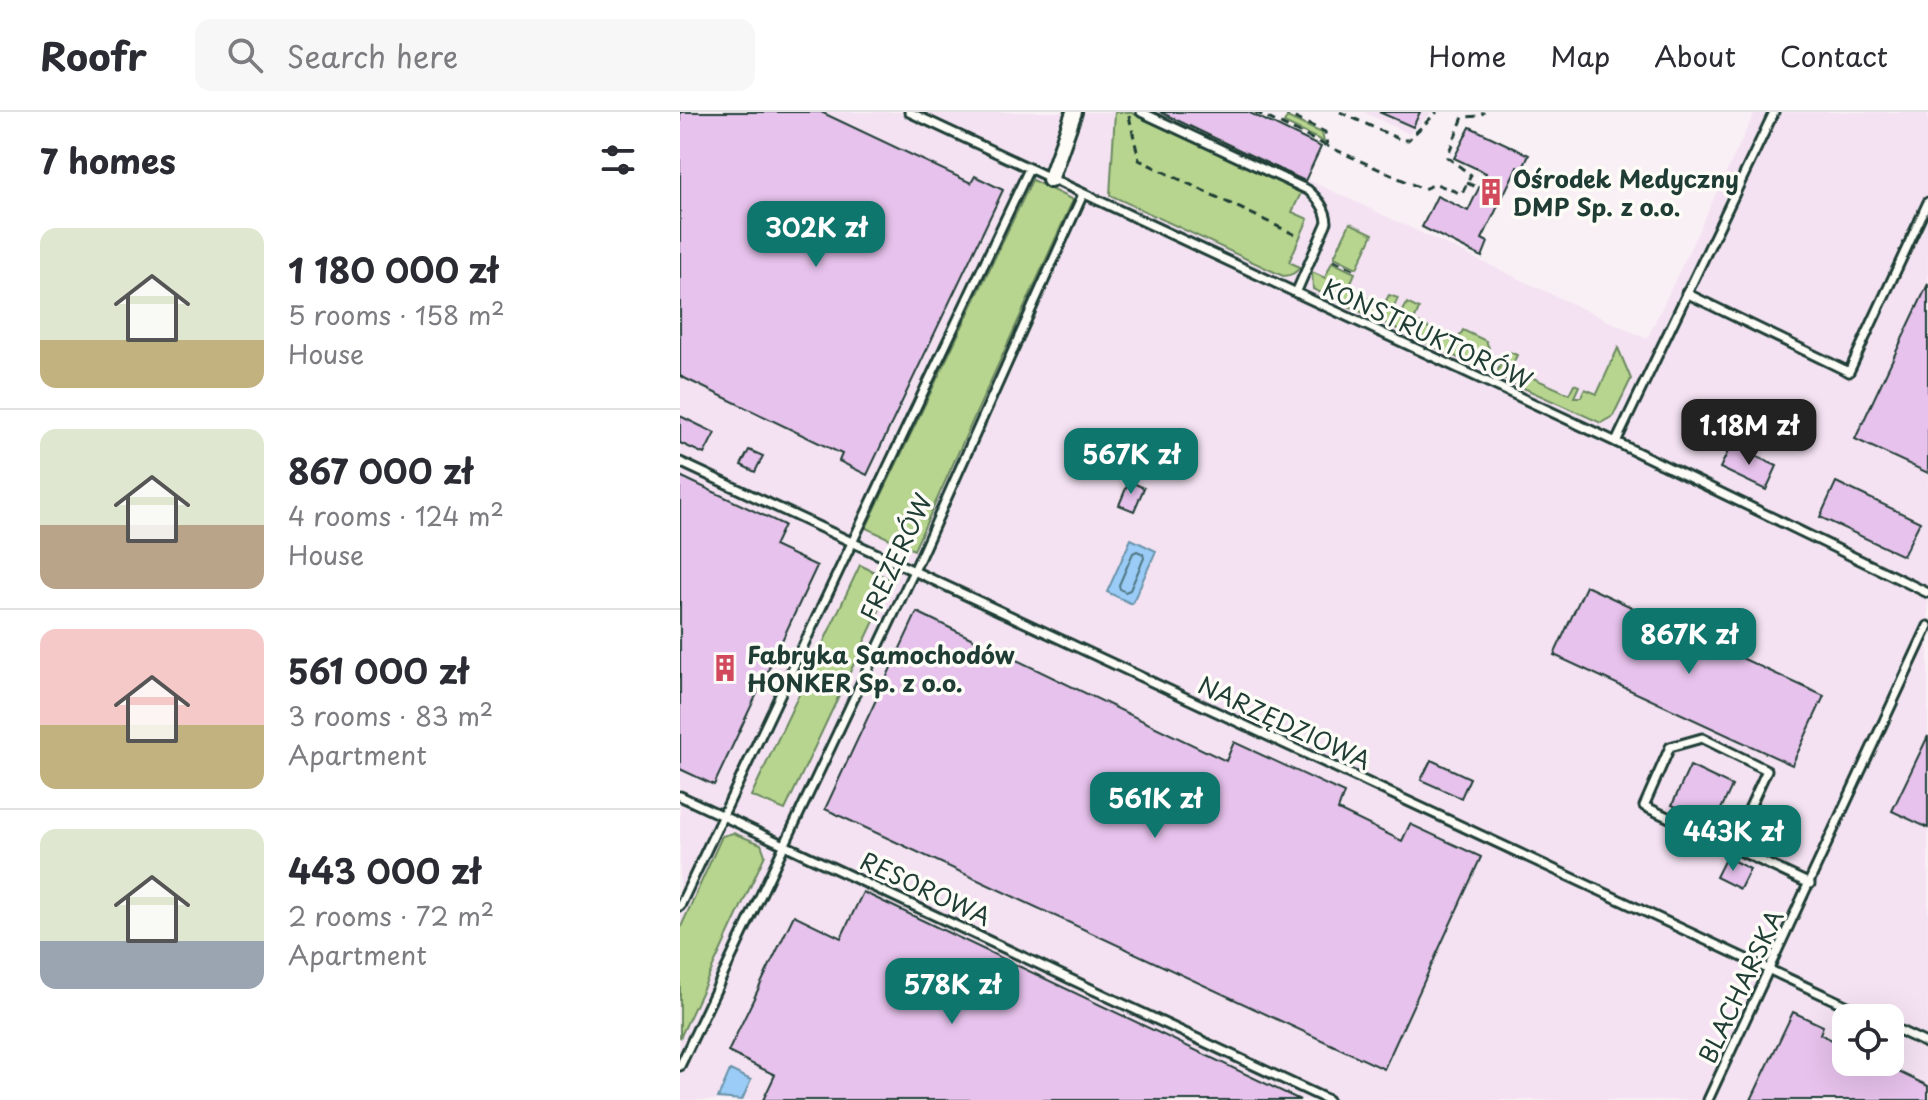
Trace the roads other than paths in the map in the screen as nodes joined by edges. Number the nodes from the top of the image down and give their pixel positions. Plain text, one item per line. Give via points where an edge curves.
1 (909, 112) edge
2 (1074, 112) edge
3 (1141, 112) edge
4 (1774, 112) edge
5 (1029, 169) junction
6 (1050, 180) junction
7 (1083, 194) junction
8 (1928, 202) edge
9 (1296, 293) junction
10 (1686, 293) junction
11 (1616, 442) junction
12 (680, 462) edge
13 (851, 543) junction
14 (914, 571) junction
15 (1928, 593) edge
16 (1928, 626) edge
17 (680, 796) edge
18 (722, 815) junction
19 (784, 843) junction
20 (1731, 848) junction
21 (1810, 884) junction
22 (680, 906) edge
23 (1771, 969) junction
24 (1844, 1004) edge
25 (1904, 1033) edge
26 (1928, 1044) edge
27 (680, 1066) edge
28 (1328, 1100) edge
29 (1708, 1100) edge

1 - 5 lane, KONSTRUKTORÓW
2 - 6 street
3 - 9 lane via 1317,198 1327,222
4 - 10 lane
5 - 6 lane, KONSTRUKTORÓW
5 - 13 lane, FREZERÓW
6 - 7 lane, KONSTRUKTORÓW
7 - 9 lane, KONSTRUKTORÓW
7 - 14 lane, FREZERÓW
8 - 10 lane via 1849,372
9 - 11 lane, KONSTRUKTORÓW
10 - 11 lane
11 - 15 lane, KONSTRUKTORÓW
12 - 13 lane, NARZĘDZIOWA
13 - 14 lane, NARZĘDZIOWA
13 - 18 lane, FREZERÓW
14 - 19 lane, FREZERÓW
14 - 23 lane, NARZĘDZIOWA
16 - 21 lane, BLACHARSKA
17 - 18 lane, RESOROWA
18 - 19 lane, RESOROWA
18 - 22 lane, FREZERÓW
19 - 27 lane, FREZERÓW
19 - 28 lane, RESOROWA
20 - 20 lane via 1644,806 1670,747 1702,738 1767,770
20 - 21 lane
21 - 23 lane, BLACHARSKA
23 - 24 lane, NARZĘDZIOWA
23 - 29 lane, BLACHARSKA
25 - 26 lane

